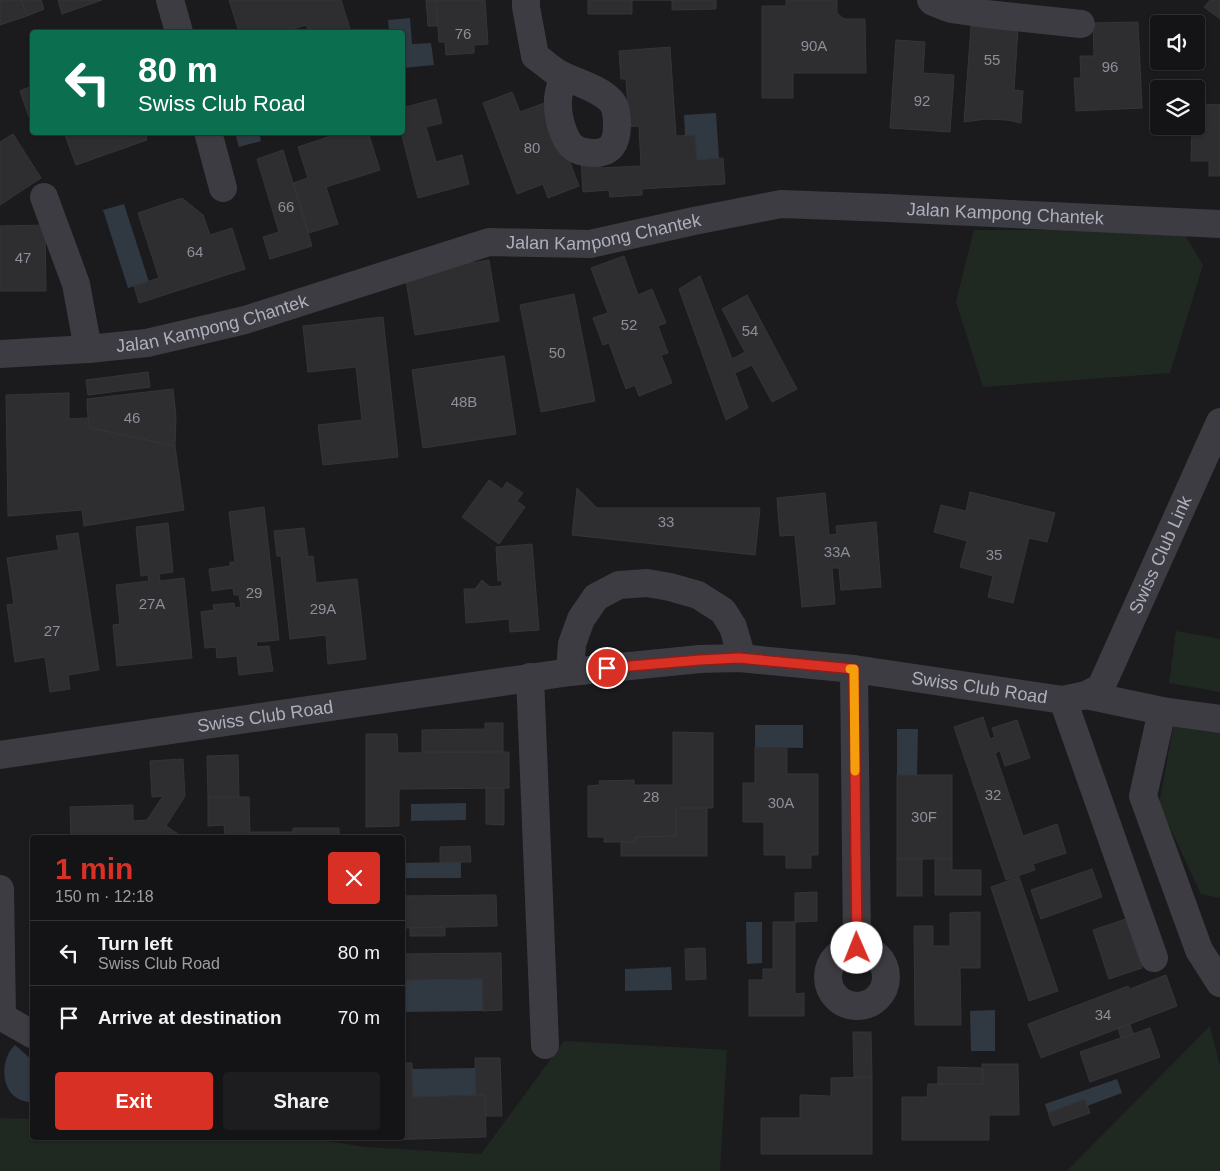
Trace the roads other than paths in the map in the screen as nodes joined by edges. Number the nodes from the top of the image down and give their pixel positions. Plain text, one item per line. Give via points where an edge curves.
1 (170, 0) edge
2 (526, 0) edge
3 (931, 0) edge
4 (1080, 24) dead end
5 (179, 30) edge
6 (564, 76) dead end
7 (209, 135) edge
8 (223, 188) dead end
9 (44, 197) dead end
10 (1220, 224) edge
11 (88, 349) junction
12 (0, 354) edge
13 (1220, 422) edge
14 (739, 658) junction
15 (854, 669) junction
16 (570, 672) junction
17 (530, 677) junction
18 (1083, 694) junction
19 (1162, 711) junction
20 (1220, 719) edge
21 (0, 755) edge
22 (0, 889) edge
23 (857, 948) dead end
24 (1154, 958) dead end
25 (1220, 984) edge
26 (30, 1033) edge
27 (545, 1045) dead end

1 - 5 street
2 - 6 street via 535,56
3 - 4 street via 951,9
7 - 8 street
9 - 11 street via 76,284
10 - 11 street, Jalan Kampong Chantek via 781,204 590,244 489,242 245,320 146,343
11 - 12 street, Jalan Kampong Chantek
13 - 18 street, Swiss Club Link
14 - 15 street, Swiss Club Road
14 - 16 street, Swiss Club Road
14 - 16 street via 733,627 723,611 698,595 647,583 619,585 596,597 581,619 572,644
15 - 18 street, Swiss Club Road
15 - 23 street
16 - 17 street, Swiss Club Road
17 - 21 street, Swiss Club Road
17 - 27 street
18 - 19 street, Swiss Club Road
18 - 24 street
19 - 20 street
19 - 25 street via 1143,796 1199,950
22 - 26 street via 2,1017

